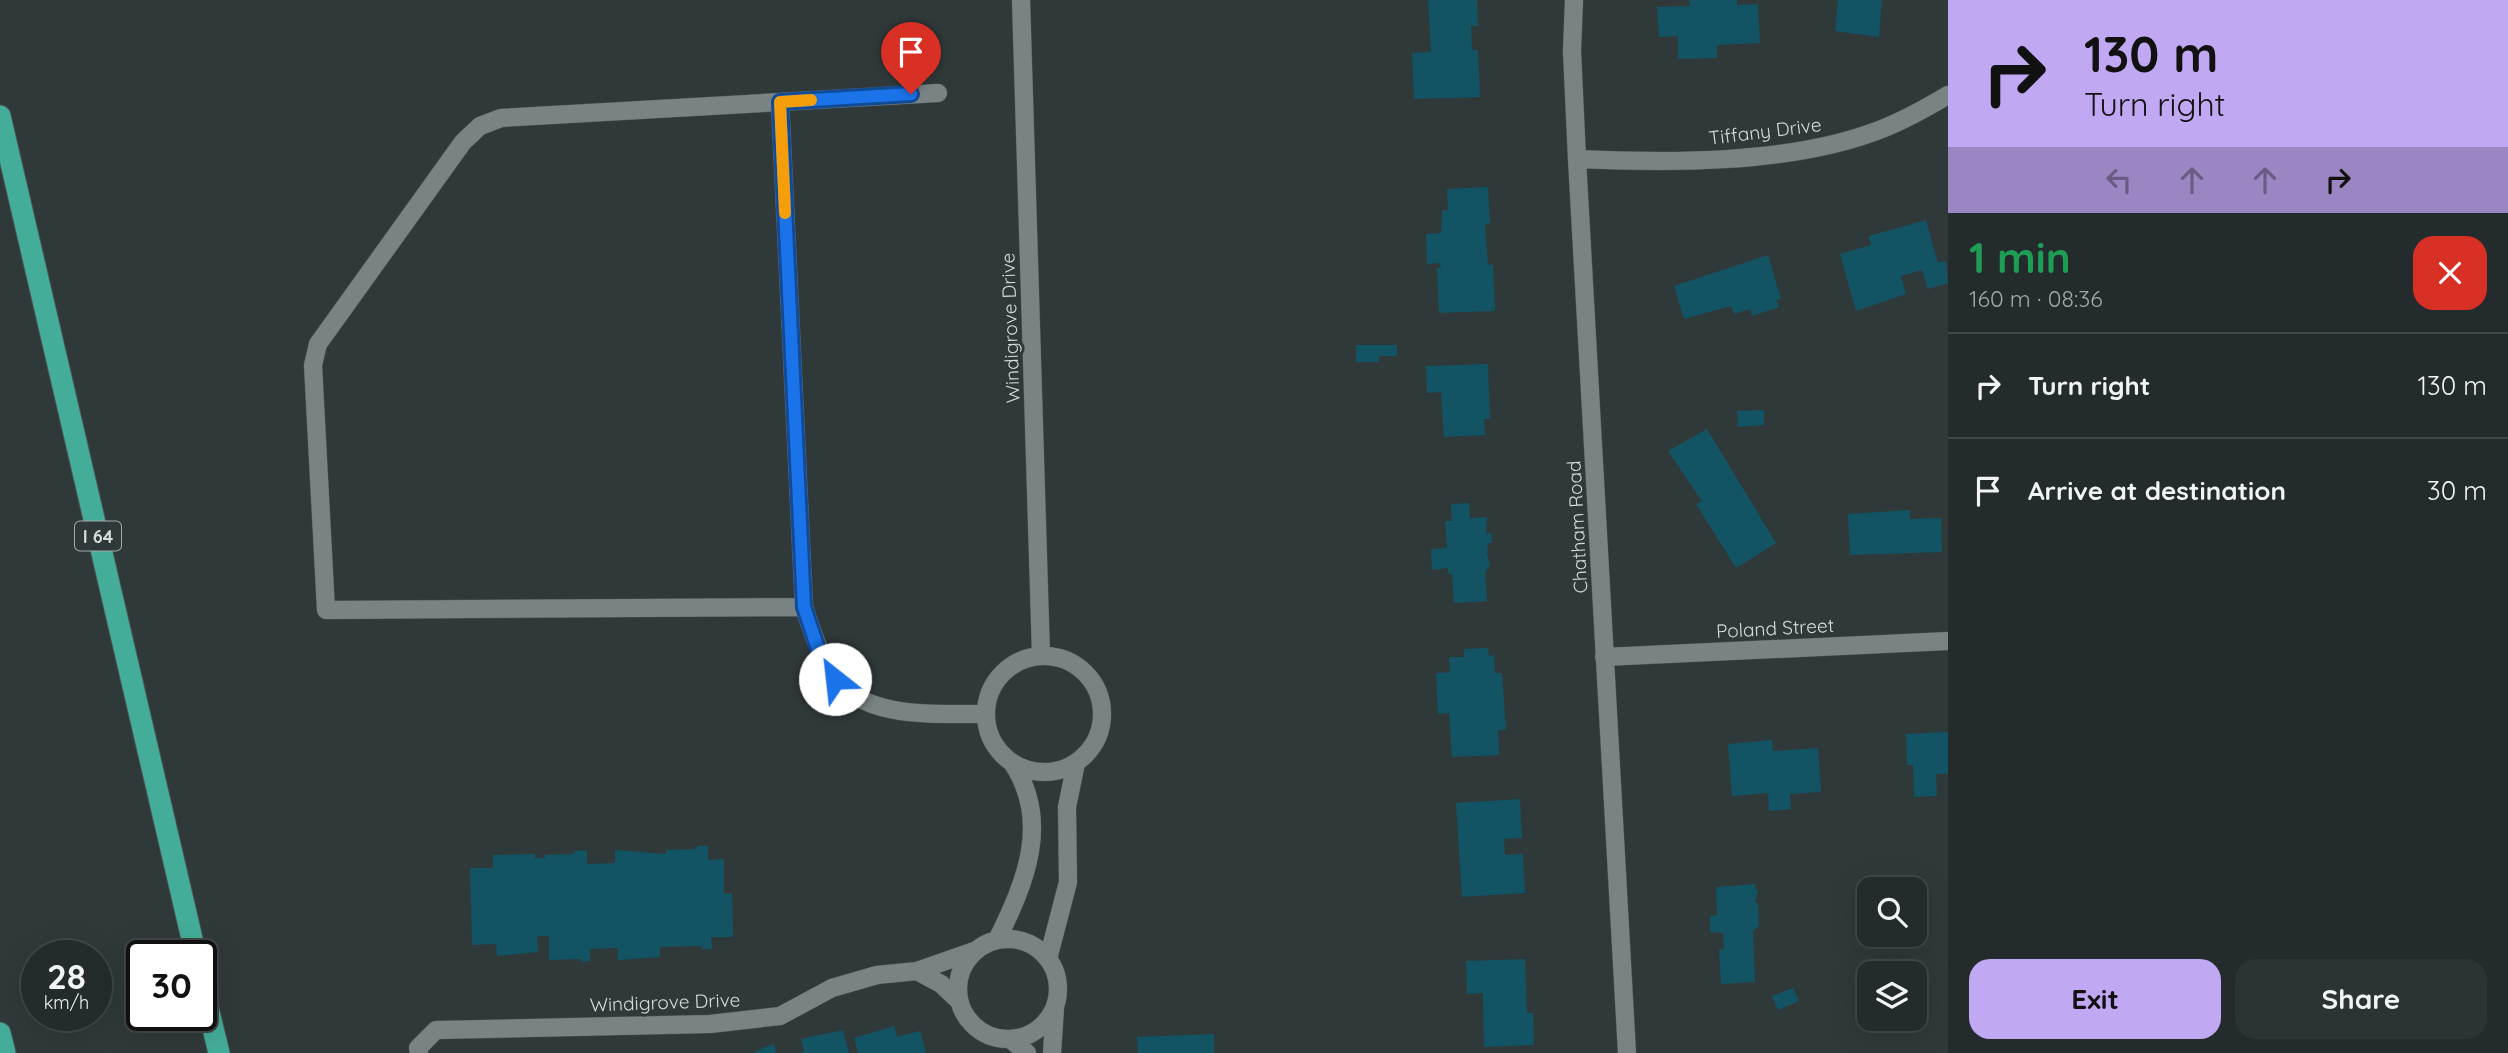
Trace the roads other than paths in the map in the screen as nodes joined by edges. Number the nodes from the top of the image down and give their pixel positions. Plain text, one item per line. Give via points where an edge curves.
1 (1021, 0) edge
2 (1574, 0) edge
3 (938, 93) dead end
4 (1948, 95) edge
5 (780, 102) junction
6 (0, 117) edge
7 (1577, 159) junction
8 (804, 607) junction
9 (1948, 641) edge
10 (1041, 656) junction
11 (1604, 657) junction
12 (985, 714) junction
13 (1076, 763) junction
14 (1013, 764) junction
15 (192, 940) edge
16 (997, 940) junction
17 (977, 950) junction
18 (1048, 959) junction
19 (917, 971) junction
20 (959, 1001) junction
21 (1055, 1008) junction
22 (214, 1031) edge
23 (0, 1033) edge
24 (1010, 1039) junction
25 (5, 1053) edge
26 (219, 1053) edge
27 (419, 1053) edge
28 (1027, 1053) edge
29 (1052, 1053) edge
30 (1627, 1053) edge

1 - 10 street, Windigrove Drive
2 - 7 street, Chatham Road
3 - 5 street
4 - 7 street, Tiffany Drive via 1907,119 1823,147 1656,163
5 - 8 street
5 - 8 street via 501,118 480,126 463,142 318,344 313,378 326,610
6 - 15 highway, I 64
7 - 11 street, Chatham Road
8 - 12 street via 818,649 835,679 856,696 916,712
9 - 11 street, Poland Street
10 - 12 street via 1013,664 1001,673 987,699
10 - 13 street via 1077,666 1099,696 1099,734
11 - 30 street, Chatham Road
12 - 14 street via 988,734
13 - 14 street via 1045,773
13 - 18 street via 1067,807 1068,882
14 - 16 street via 1027,786 1033,830 1022,887
16 - 17 street
16 - 18 street via 1032,944
17 - 19 street, Windigrove Drive
17 - 20 street via 960,974
18 - 21 street via 1058,979
19 - 20 street
19 - 27 street, Windigrove Drive via 877,975 832,988 780,1016 710,1024 436,1030 418,1048
20 - 24 street via 983,1032
21 - 24 street via 1048,1020 1025,1037
21 - 29 street
22 - 26 highway
23 - 25 highway
24 - 28 street

